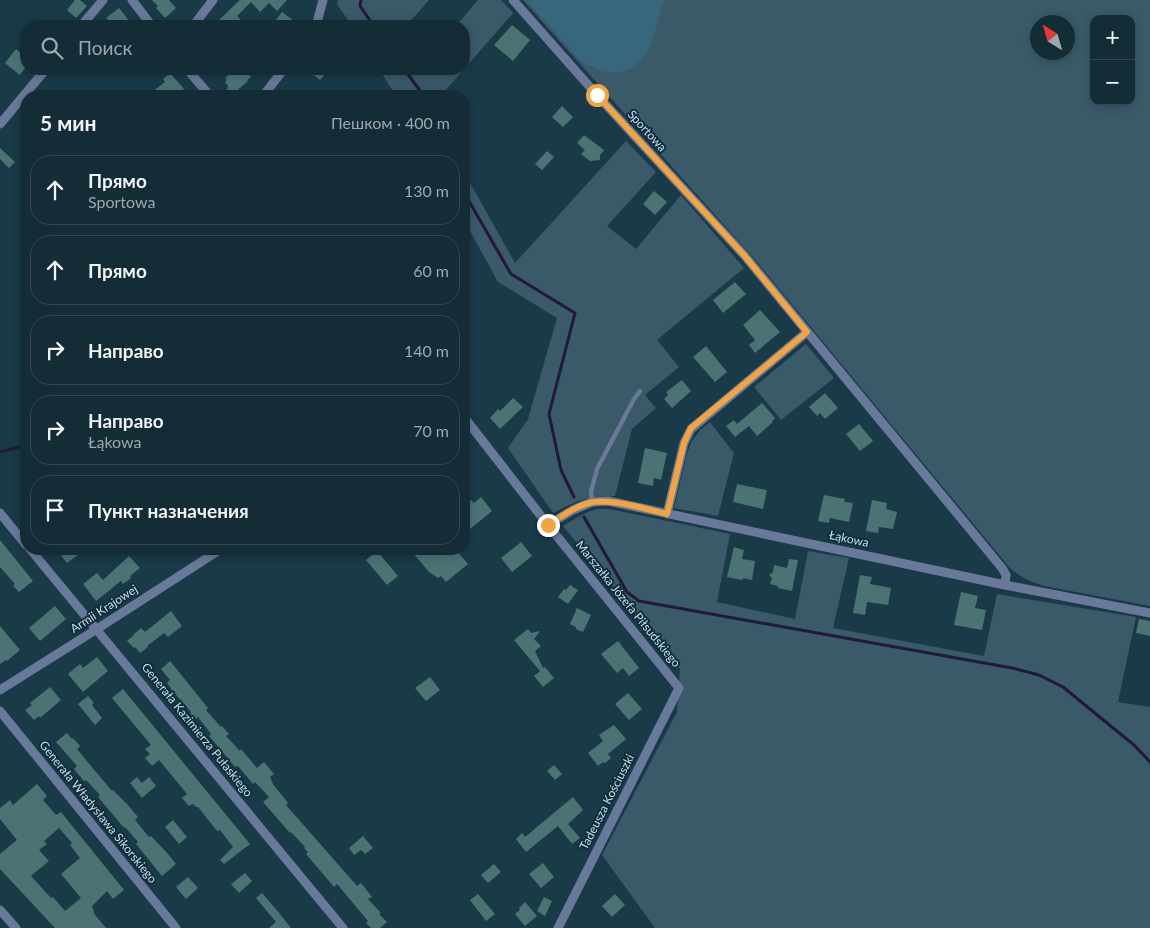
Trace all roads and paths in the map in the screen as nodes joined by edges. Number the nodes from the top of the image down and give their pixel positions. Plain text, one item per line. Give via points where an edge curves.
1 (103, 0) edge
2 (132, 0) edge
3 (213, 0) edge
4 (323, 0) edge
5 (513, 0) edge
6 (86, 20) edge
7 (147, 20) edge
8 (198, 20) edge
9 (318, 20) edge
10 (41, 75) edge
11 (192, 75) edge
12 (279, 75) edge
13 (28, 90) edge
14 (205, 90) edge
15 (268, 90) edge
16 (20, 100) edge
17 (0, 124) edge
18 (807, 332) junction
19 (640, 391) dead end
20 (470, 425) edge
21 (592, 502) junction
22 (0, 513) edge
23 (667, 514) junction
24 (548, 525) junction
25 (20, 538) edge
26 (35, 555) edge
27 (212, 555) edge
28 (1005, 585) junction
29 (1150, 613) edge
30 (97, 629) junction
31 (679, 688) joint
32 (0, 690) edge
33 (0, 711) edge
34 (0, 910) edge
35 (16, 928) edge
36 (176, 928) edge
37 (343, 928) edge
38 (558, 928) edge

1 - 6 street
2 - 7 street
3 - 8 street
4 - 9 street
5 - 18 street, Sportowa via 744,255
10 - 13 street
11 - 14 street
12 - 15 street
16 - 17 street
18 - 23 street via 691,428 684,443
18 - 28 street, Sportowa via 1002,568 1006,575
19 - 21 lane via 597,469
20 - 24 street, Marszałka Józefa Piłsudskiego
21 - 23 street, Łąkowa via 608,501
21 - 24 street, Łąkowa
22 - 25 street
23 - 28 street, Łąkowa
24 - 31 street, Marszałka Józefa Piłsudskiego
26 - 30 street, Generała Kazimierza Pułaskiego
27 - 30 street, Armii Krajowej
28 - 29 street, Łąkowa
30 - 32 street, Armii Krajowej
30 - 37 street, Generała Kazimierza Pułaskiego
31 - 38 street, Tadeusza Kościuszki
33 - 36 street, Generała Władysława Sikorskiego
34 - 35 street

